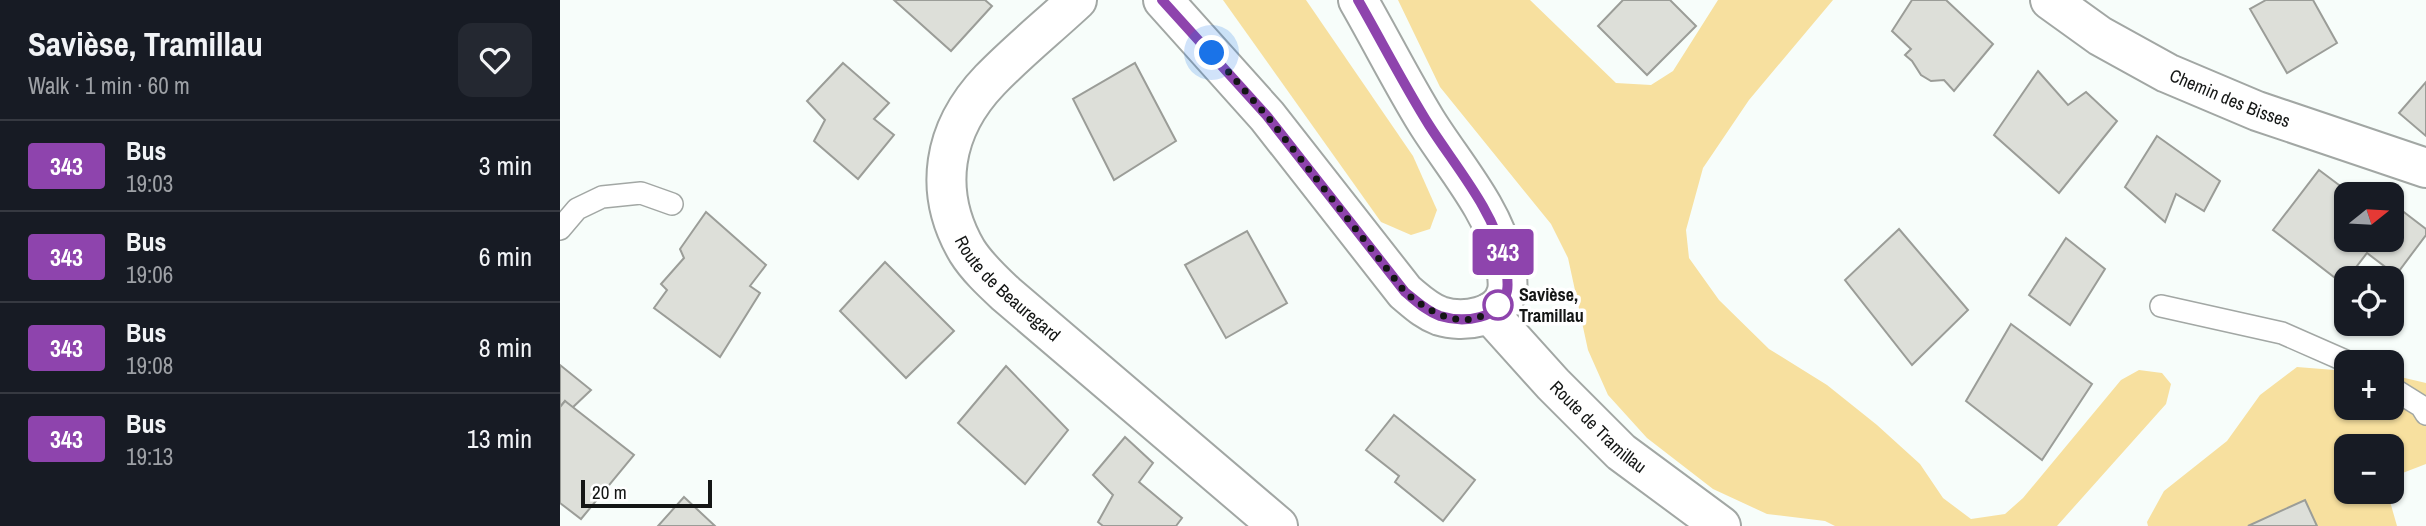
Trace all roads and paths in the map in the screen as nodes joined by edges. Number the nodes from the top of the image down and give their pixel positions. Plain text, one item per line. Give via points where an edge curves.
1 (1077, 0) edge
2 (1163, 0) edge
3 (1359, 0) edge
4 (2050, 0) edge
5 (2426, 168) edge
6 (672, 204) dead end
7 (560, 229) edge
8 (2161, 306) dead end
9 (1489, 313) junction
10 (2334, 356) edge
11 (2404, 395) edge
12 (2426, 414) edge
13 (1278, 526) edge
14 (1721, 526) edge

1 - 13 street, Route de Beauregard via 990,80 958,126 946,170 947,198 959,235 976,263 1006,294
2 - 9 street via 1267,116 1405,292 1439,316 1457,320
3 - 9 street via 1497,235 1507,290
4 - 5 street, Chemin des Bisses via 2100,36 2167,73 2257,111
6 - 7 lane via 641,193 602,197 577,209
8 - 10 lane via 2282,332
9 - 14 street, Route de Tramillau via 1621,452
11 - 12 lane

